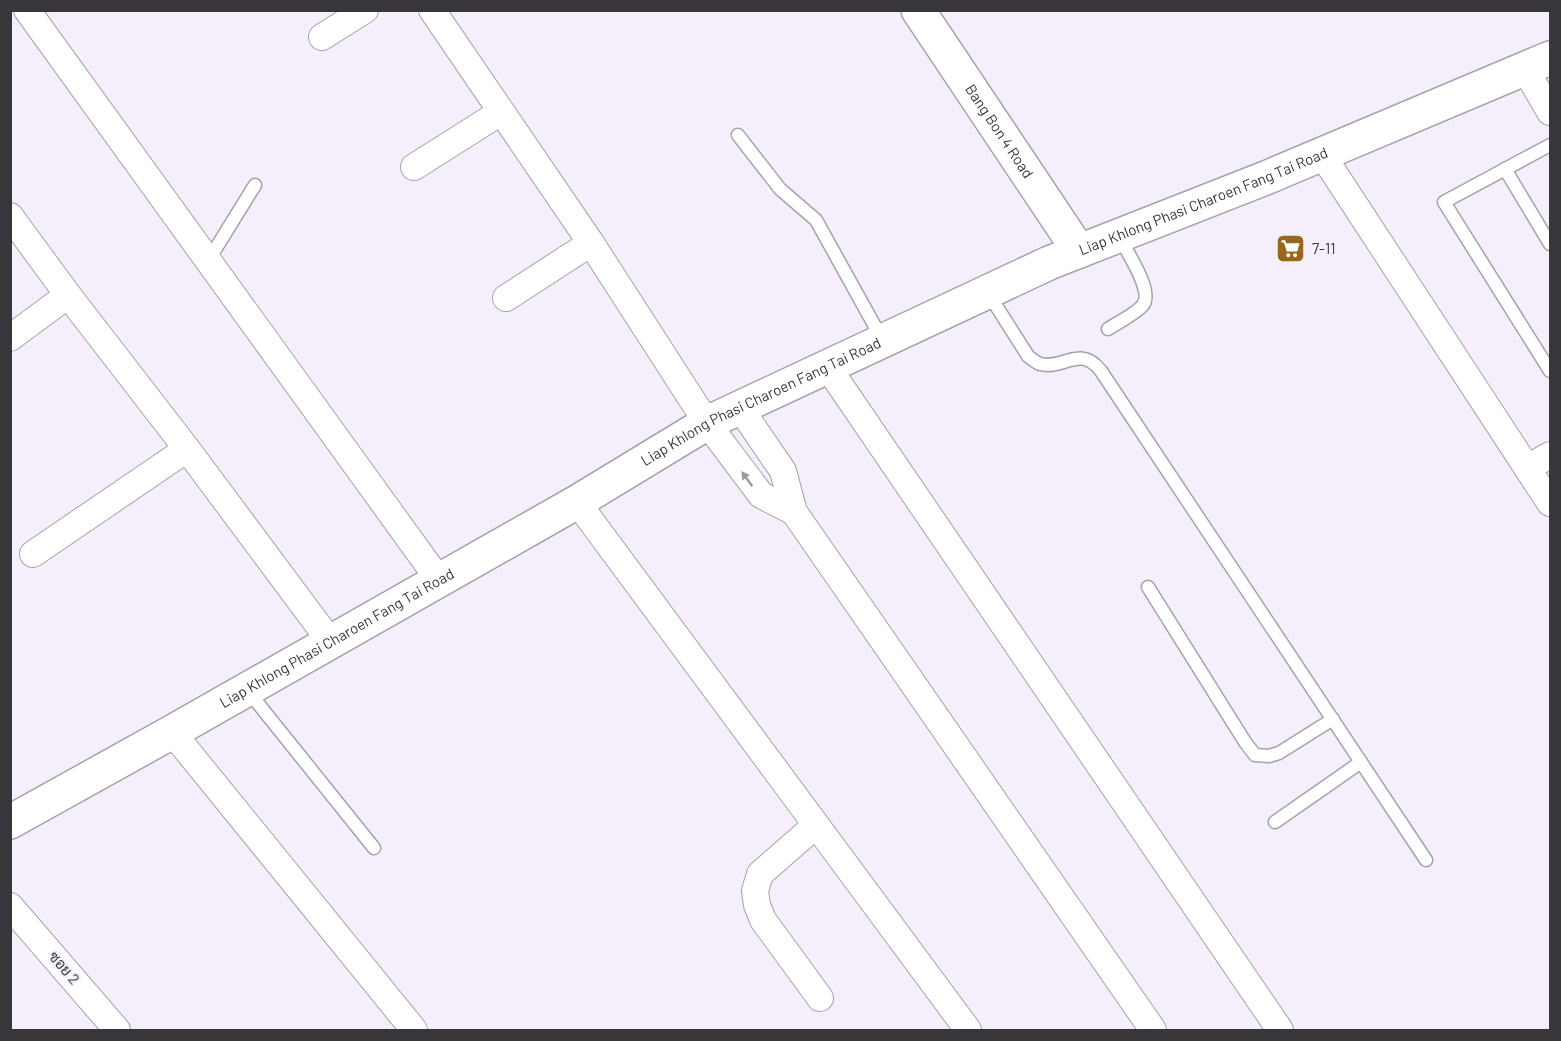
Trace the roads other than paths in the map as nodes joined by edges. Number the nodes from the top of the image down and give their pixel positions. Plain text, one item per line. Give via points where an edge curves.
1 (27, 10) edge
2 (365, 10) edge
3 (432, 10) edge
4 (918, 10) edge
5 (322, 37) dead end
6 (1538, 63) edge
7 (501, 112) junction
8 (1551, 112) edge
9 (738, 135) dead end
10 (1551, 145) edge
11 (1321, 153) junction
12 (414, 167) dead end
13 (1505, 169) junction
14 (255, 185) dead end
15 (10, 216) edge
16 (1118, 235) junction
17 (591, 243) junction
18 (1551, 244) edge
19 (1079, 251) junction
20 (207, 262) junction
21 (987, 291) junction
22 (68, 295) junction
23 (506, 298) dead end
24 (1108, 329) dead end
25 (10, 338) edge
26 (882, 340) junction
27 (827, 366) junction
28 (1551, 371) edge
29 (740, 408) junction
30 (707, 423) junction
31 (187, 448) junction
32 (1551, 455) edge
33 (1527, 468) junction
34 (578, 502) junction
35 (1551, 504) edge
36 (794, 512) junction
37 (33, 554) dead end
38 (439, 580) junction
39 (1148, 587) dead end
40 (330, 641) junction
41 (247, 690) junction
42 (1333, 720) junction
43 (172, 732) junction
44 (1361, 762) junction
45 (11, 822) edge
46 (1275, 822) dead end
47 (816, 825) junction
48 (374, 848) dead end
49 (1426, 860) dead end
50 (10, 906) edge
51 (820, 998) dead end
52 (117, 1030) edge
53 (414, 1030) edge
54 (968, 1030) edge
55 (1153, 1030) edge
56 (1280, 1030) edge

1 - 20 street
2 - 5 street
3 - 7 street
4 - 19 street, Bang Bon 4 Road
6 - 8 street
6 - 11 street, Liap Khlong Phasi Charoen Fang Tai Road
7 - 12 street
7 - 17 street
9 - 26 lane via 780,189 816,220
10 - 13 lane
11 - 16 street, Liap Khlong Phasi Charoen Fang Tai Road
11 - 33 street
13 - 18 lane
13 - 28 lane via 1444,202
14 - 20 lane
15 - 22 street
16 - 19 street, Liap Khlong Phasi Charoen Fang Tai Road
16 - 24 lane via 1145,286 1145,299 1143,306
17 - 23 street
17 - 30 street
19 - 21 street, Liap Khlong Phasi Charoen Fang Tai Road
20 - 38 street
21 - 26 street, Liap Khlong Phasi Charoen Fang Tai Road
21 - 42 lane via 1028,356 1036,362 1043,365 1082,358 1095,364
22 - 25 street
22 - 31 street
26 - 27 street, Liap Khlong Phasi Charoen Fang Tai Road
27 - 29 street, Liap Khlong Phasi Charoen Fang Tai Road
27 - 56 street
29 - 30 street, Liap Khlong Phasi Charoen Fang Tai Road
29 - 36 street via 783,471
30 - 34 street, Liap Khlong Phasi Charoen Fang Tai Road
36 -> 30 street via 760,495
31 - 37 street
31 - 40 street
32 - 33 street
33 - 35 street
34 - 38 street, Liap Khlong Phasi Charoen Fang Tai Road
34 - 47 street
36 - 55 street
38 - 40 street, Liap Khlong Phasi Charoen Fang Tai Road
39 - 42 lane via 1255,755 1279,753
40 - 41 street, Liap Khlong Phasi Charoen Fang Tai Road
41 - 43 street, Liap Khlong Phasi Charoen Fang Tai Road
41 - 48 lane
42 - 44 lane
43 - 45 street, Liap Khlong Phasi Charoen Fang Tai Road
43 - 53 street
44 - 46 lane
44 - 49 lane
47 - 51 street via 760,874 755,891 763,920
47 - 54 street
50 - 52 street, ซอย 2

